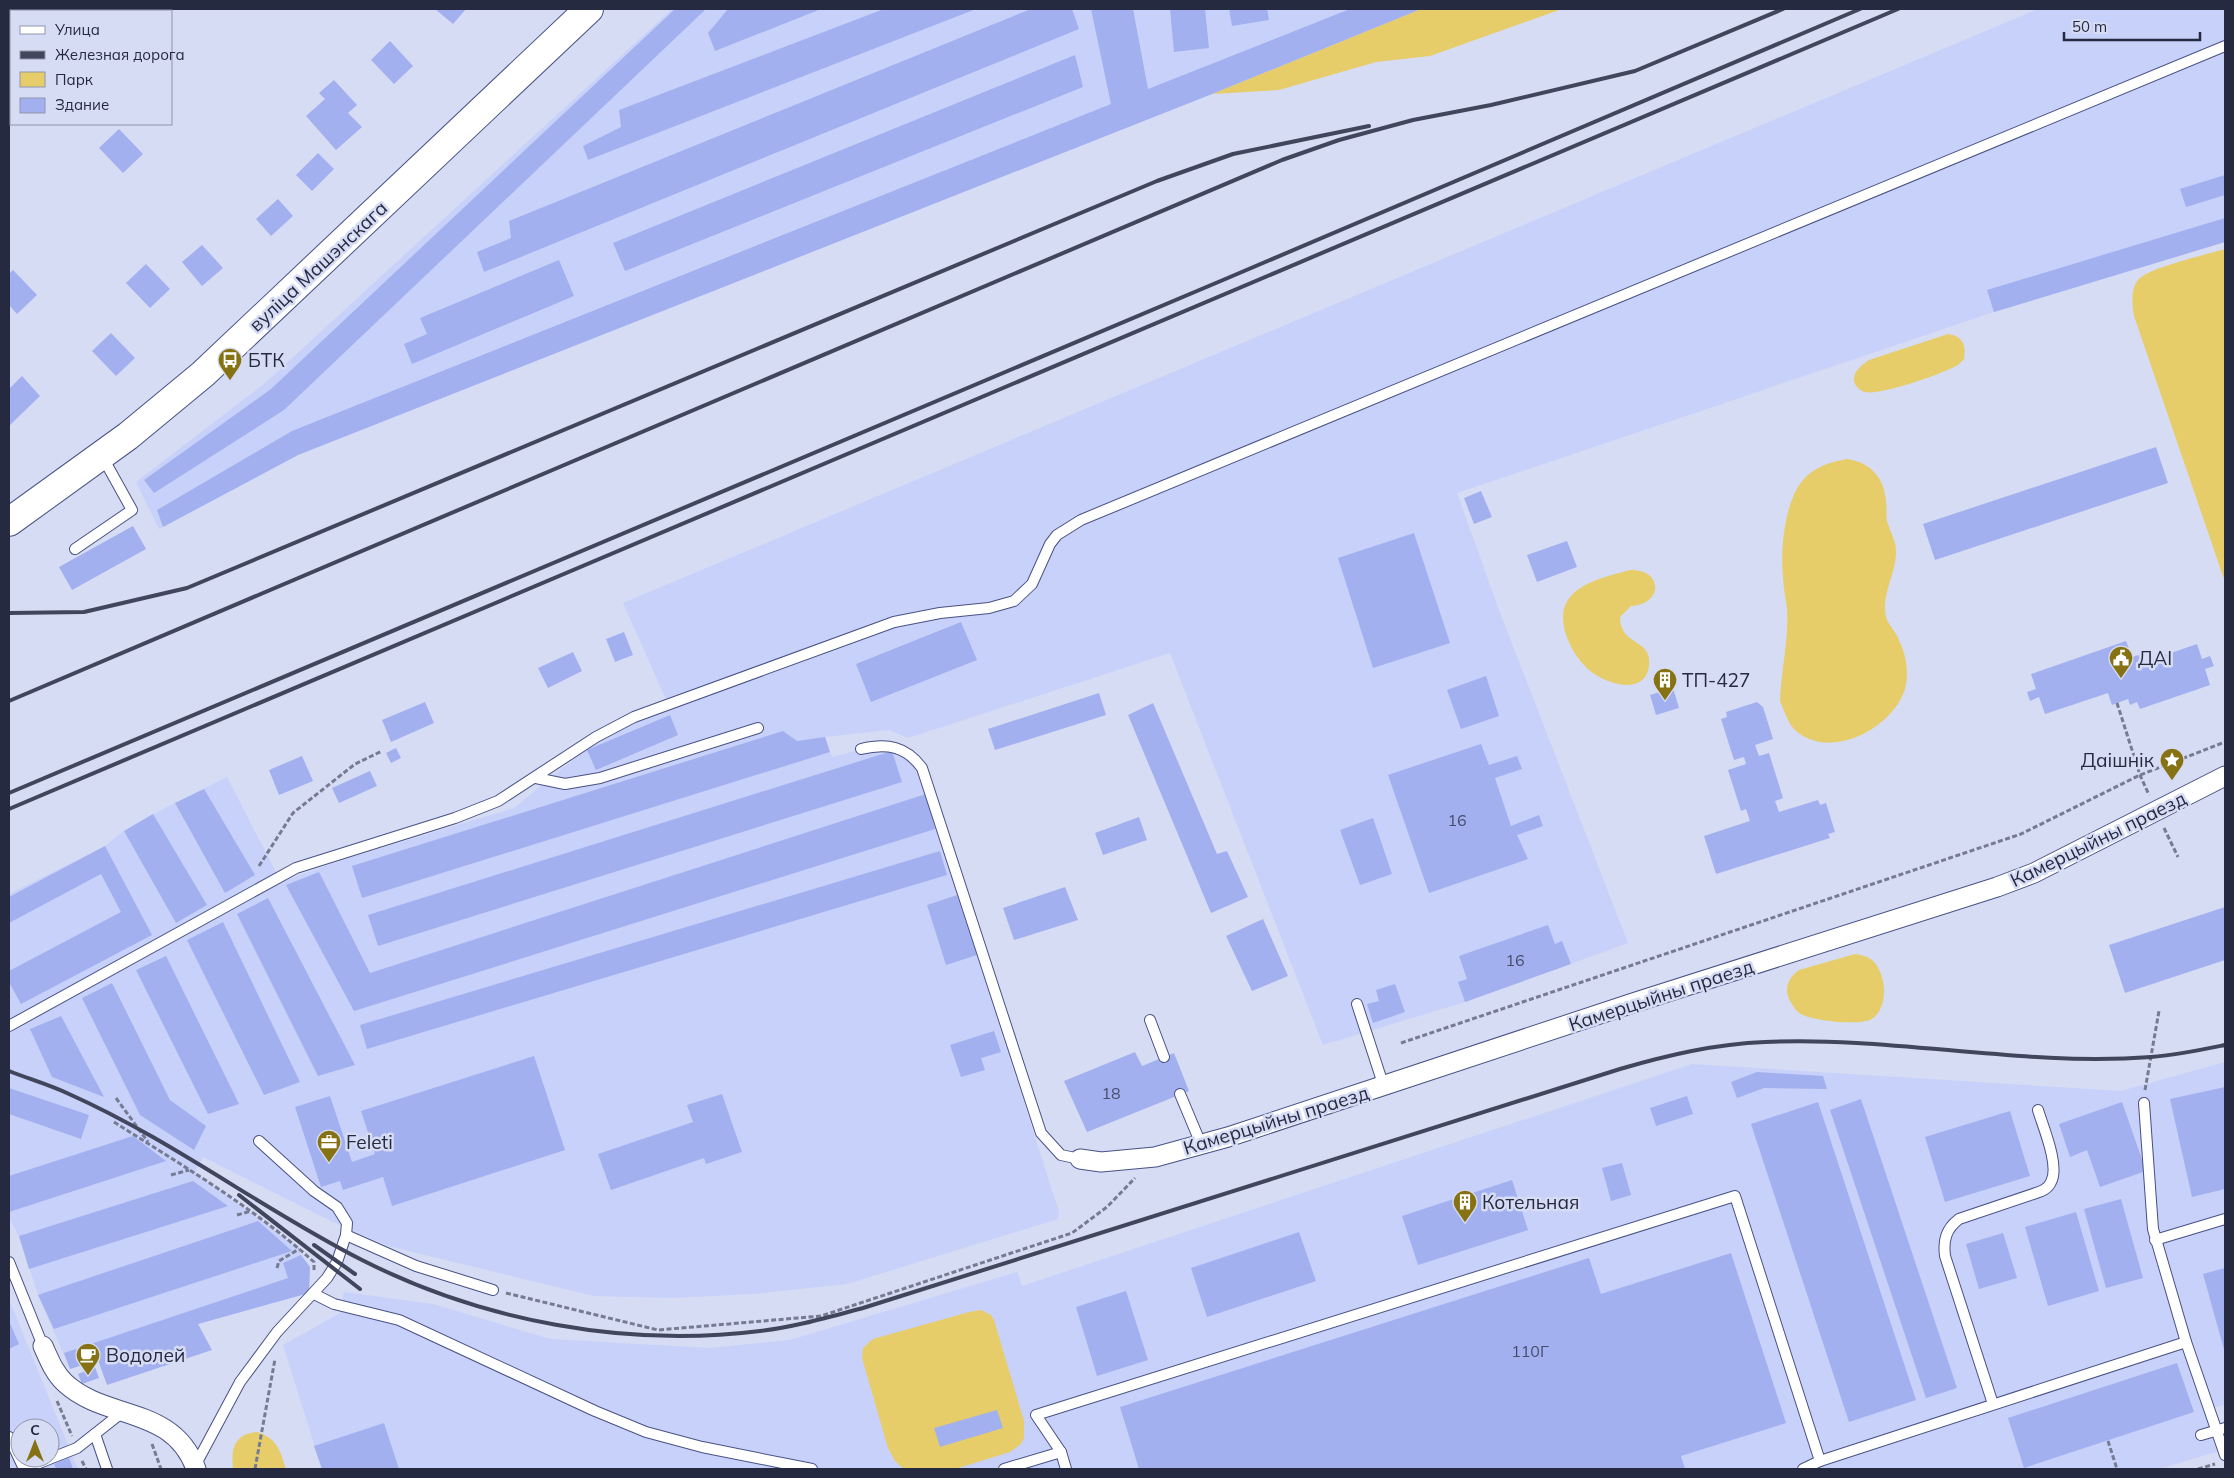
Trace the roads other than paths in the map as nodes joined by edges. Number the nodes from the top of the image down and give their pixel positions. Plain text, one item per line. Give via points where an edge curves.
1 (589, 9) edge
2 (2225, 46) edge
3 (102, 455) junction
4 (9, 522) edge
5 (75, 548) dead end
6 (758, 728) dead end
7 (861, 749) dead end
8 (2225, 776) edge
9 (536, 778) junction
10 (1357, 1004) dead end
11 (1150, 1020) dead end
12 (9, 1026) edge
13 (1164, 1057) dead end
14 (1384, 1087) junction
15 (1180, 1094) dead end
16 (2144, 1103) road end
17 (2038, 1110) dead end
18 (259, 1141) dead end
19 (1201, 1144) junction
20 (1080, 1159) joint
21 (2225, 1219) edge
22 (346, 1235) junction
23 (2155, 1240) junction
24 (9, 1263) edge
25 (493, 1290) road end
26 (314, 1294) junction
27 (2186, 1342) junction
28 (43, 1346) joint
29 (1993, 1404) junction
30 (124, 1411) junction
31 (2221, 1430) edge
32 (95, 1434) junction
33 (2201, 1435) dead end
34 (9, 1436) edge
35 (1061, 1452) junction
36 (2225, 1455) edge
37 (1820, 1461) junction
38 (195, 1468) edge
39 (24, 1469) edge
40 (107, 1469) edge
41 (812, 1469) edge
42 (1004, 1469) edge
43 (1066, 1469) edge
44 (1806, 1469) edge

1 - 3 main road, вуліца Машэнскага via 203,374
2 - 9 lane via 1081,520 1057,535 1032,584 1024,594 1008,604 894,622 684,697 614,726
3 - 4 main road, вуліца Машэнскага
3 - 5 lane via 132,510
6 - 9 lane via 600,778 565,784
7 - 20 lane via 890,746 903,750 922,768 1039,1127 1061,1155
8 - 14 street, Камерцыйны праезд via 2034,873 1997,887 1636,1002
9 - 12 lane via 477,810 296,868
10 - 14 lane
11 - 13 lane
14 - 19 street, Камерцыйны праезд
15 - 19 lane
16 - 23 lane
17 - 29 lane via 2053,1161 2051,1184 2036,1193 1964,1216 1951,1225 1945,1236 1946,1256
18 - 22 lane via 336,1207 347,1223
19 - 20 street, Камерцыйны праезд via 1155,1157 1101,1162
21 - 23 lane
22 - 25 lane via 416,1266
22 - 26 lane via 337,1262
23 - 27 lane
24 - 28 lane
26 - 38 lane via 259,1355 226,1407
26 - 41 lane via 334,1304 399,1320 646,1432
27 - 29 lane
27 - 31 lane
28 - 30 street via 64,1382 90,1400
29 - 37 lane
30 - 32 lane
30 - 38 street via 159,1424 175,1436
31 - 33 lane
31 - 36 lane
32 - 39 lane via 77,1448
32 - 40 lane
34 - 39 lane
35 - 37 lane via 1036,1415 1735,1196
35 - 42 lane
35 - 43 lane
37 - 44 lane

